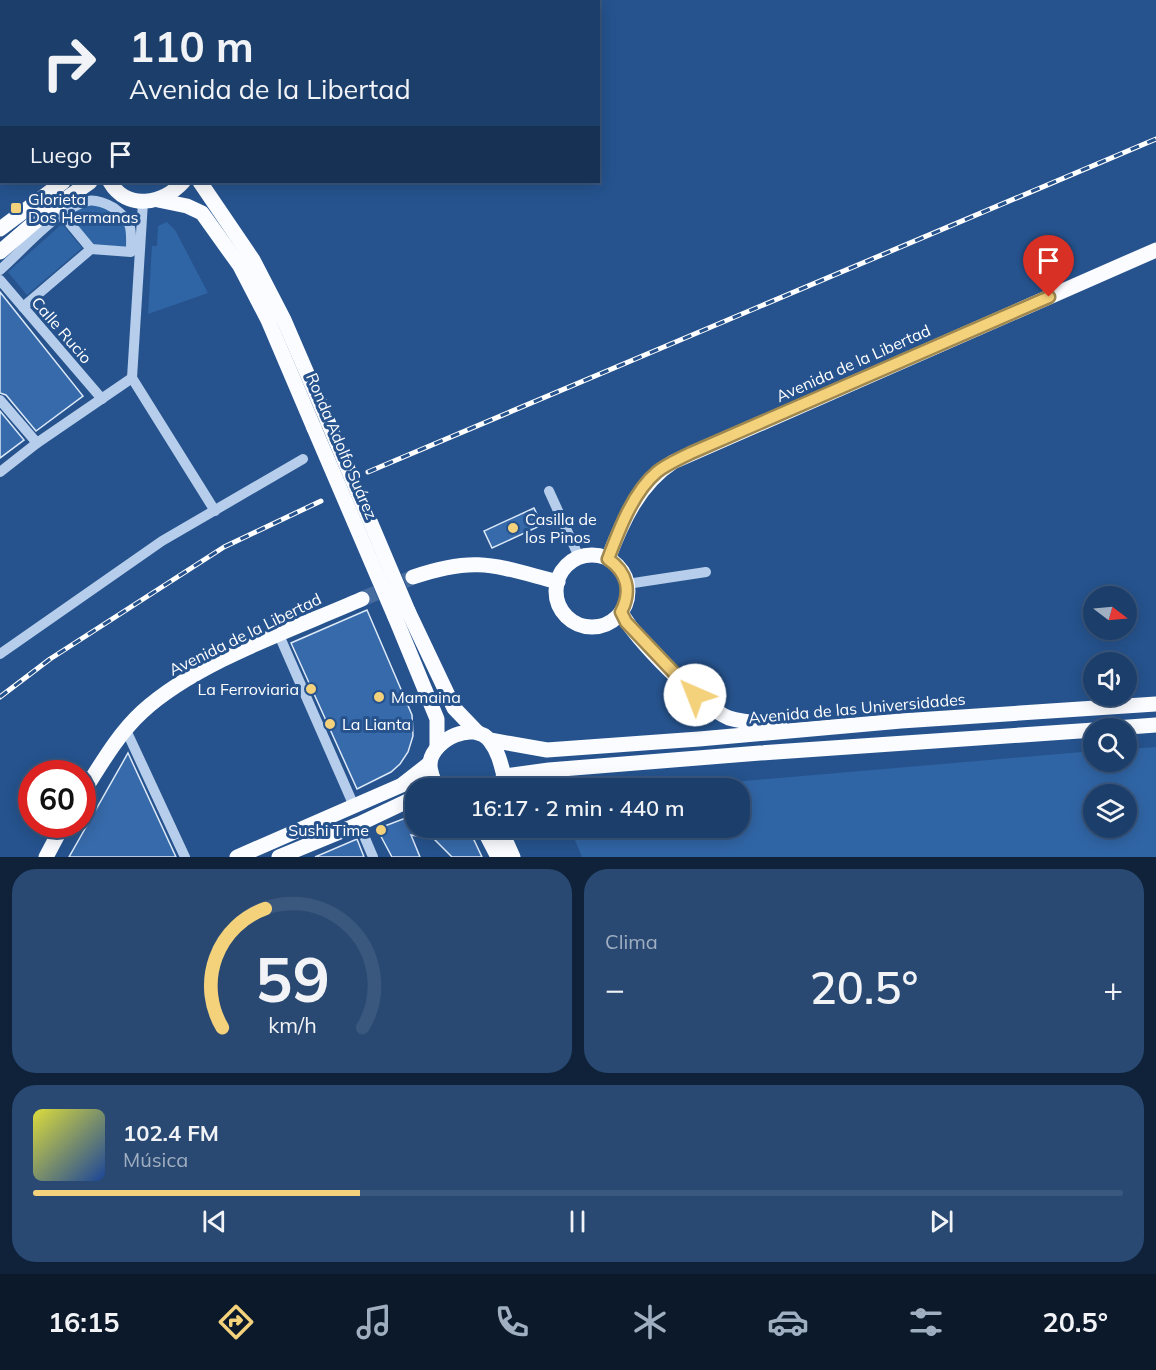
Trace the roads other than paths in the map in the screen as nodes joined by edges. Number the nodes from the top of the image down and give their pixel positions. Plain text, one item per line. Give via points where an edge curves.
1 (62, 183) edge
2 (89, 183) edge
3 (111, 183) edge
4 (182, 183) edge
5 (201, 183) edge
6 (150, 201) junction
7 (62, 214) junction
8 (0, 229) edge
9 (91, 249) junction
10 (1156, 250) edge
11 (0, 252) edge
12 (0, 270) edge
13 (0, 280) edge
14 (23, 307) junction
15 (132, 378) junction
16 (102, 399) junction
17 (0, 400) edge
18 (321, 425) junction
19 (36, 443) junction
20 (303, 459) dead end
21 (0, 472) edge
22 (549, 491) dead end
23 (215, 511) junction
24 (579, 557) junction
25 (608, 559) junction
26 (706, 572) dead end
27 (413, 577) tunnel mouth
28 (558, 582) junction
29 (627, 584) junction
30 (362, 599) tunnel mouth
31 (621, 612) junction
32 (402, 614) junction
33 (279, 635) junction
34 (0, 654) edge
35 (1156, 704) edge
36 (1156, 725) edge
37 (1137, 726) edge
38 (794, 729) junction
39 (126, 730) junction
40 (1083, 731) edge
41 (484, 737) junction
42 (437, 748) junction
43 (430, 763) junction
44 (96, 774) edge
45 (432, 778) edge
46 (501, 778) edge
47 (519, 778) edge
48 (405, 802) edge
49 (354, 806) junction
50 (359, 824) junction
51 (56, 838) edge
52 (488, 838) edge
53 (504, 838) edge
54 (284, 856) edge
55 (46, 857) edge
56 (186, 857) edge
57 (237, 857) edge
58 (373, 857) edge
59 (498, 857) edge
60 (513, 857) edge

1 - 8 main road
2 - 11 main road
3 - 6 main road, Ronda Adolfo Suárez via 126,197
4 - 6 main road via 174,191
5 - 18 main road, Ronda Adolfo Suárez via 253,260 284,320
6 - 15 street
6 - 18 main road, Ronda Adolfo Suárez via 187,206 202,213 240,266
7 - 9 street
7 - 9 street via 89,200 108,204 128,218 131,252
7 - 12 street
9 - 14 street
10 - 25 main road, Avenida de la Libertad via 673,462 656,473 642,490
13 - 14 street, Calle Rucio
14 - 16 street, Calle Rucio
15 - 16 street
15 - 23 street
16 - 19 street
17 - 19 street
18 - 32 main road, Ronda Adolfo Suárez, bridge
19 - 21 street
20 - 23 street
22 - 24 street
23 - 34 street via 162,541
24 - 25 main road via 599,555
24 - 28 main road via 569,563
25 - 29 main road via 624,574
26 - 29 street
27 - 28 main road via 450,566 484,563
28 - 31 main road via 561,608 581,625 603,625
29 - 31 main road via 626,603
30 - 33 main road, Avenida de la Libertad
31 - 38 main road via 640,638 710,708 738,720
32 - 41 main road, Ronda Adolfo Suárez via 454,708
32 - 42 main road, Ronda Adolfo Suárez via 437,719
33 - 39 main road, Avenida de la Libertad via 183,681
33 - 49 street
35 - 38 main road, Avenida de las Universidades
36 - 37 main road
38 - 41 main road, Avenida de las Universidades via 547,750
39 - 44 main road, Avenida de la Libertad
39 - 56 street
40 - 47 main road via 549,770
41 - 42 main road, Avenida de las Universidades via 449,737
41 - 46 main road, Ronda Adolfo Suárez via 501,761
42 - 43 main road
43 - 45 main road
43 - 49 main road via 402,785
48 - 50 main road
49 - 57 main road
50 - 54 main road
50 - 58 street
51 - 55 main road
52 - 59 main road
53 - 60 main road

